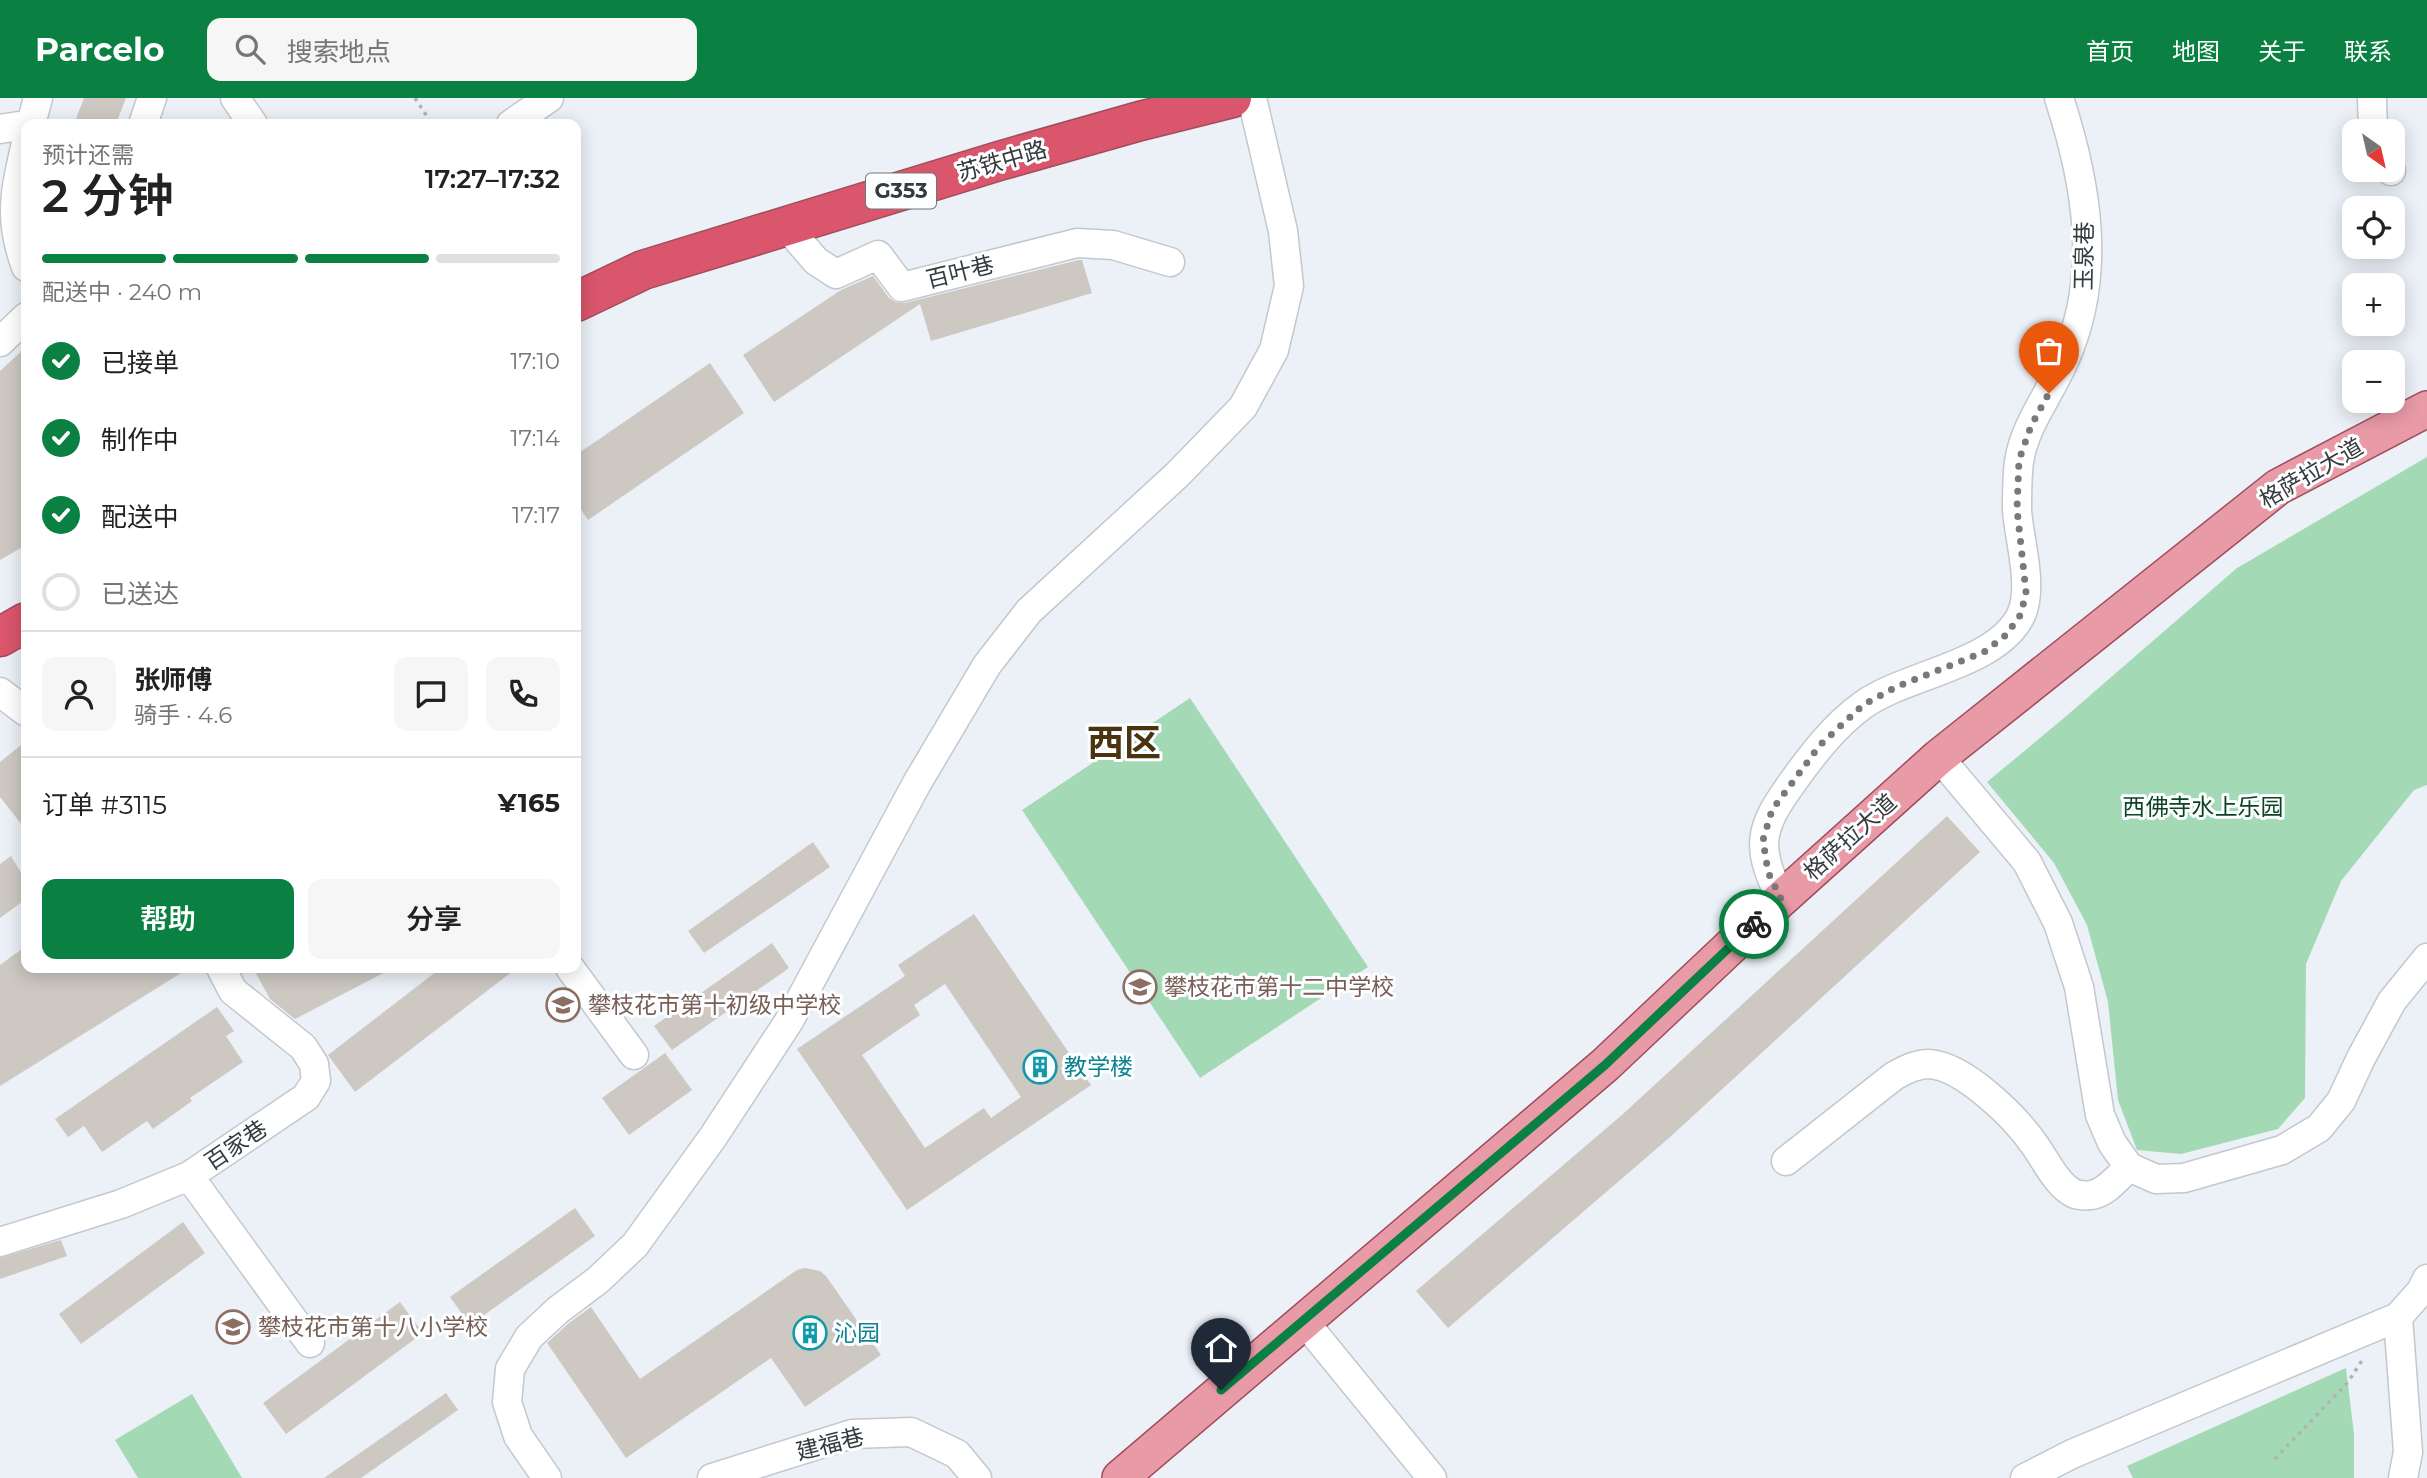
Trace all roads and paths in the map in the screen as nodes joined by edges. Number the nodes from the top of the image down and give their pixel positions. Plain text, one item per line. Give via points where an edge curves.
1 (38, 98) edge
2 (152, 98) edge
3 (235, 98) edge
4 (415, 98) edge
5 (549, 98) edge
6 (1232, 98) edge
7 (1252, 98) edge
8 (2059, 98) edge
9 (2372, 98) edge
10 (1136, 109) edge
11 (31, 119) edge
12 (145, 119) edge
13 (250, 119) edge
14 (429, 119) edge
15 (518, 119) edge
16 (2373, 119) edge
17 (21, 125) edge
18 (0, 129) edge
19 (21, 165) edge
20 (7, 216) edge
21 (786, 226) junction
22 (21, 253) edge
23 (1170, 262) dead end
24 (581, 300) edge
25 (21, 322) edge
26 (0, 342) edge
27 (2427, 409) edge
28 (21, 625) edge
29 (0, 637) edge
30 (0, 692) edge
31 (21, 708) edge
32 (1939, 757) junction
33 (1781, 899) junction
34 (2427, 958) edge
35 (224, 973) edge
36 (574, 973) edge
37 (634, 1055) dead end
38 (1786, 1161) dead end
39 (2129, 1167) junction
40 (189, 1176) junction
41 (0, 1242) edge
42 (2427, 1279) edge
43 (1303, 1320) junction
44 (2390, 1320) junction
45 (310, 1343) dead end
46 (2276, 1459) dead end
47 (2077, 1466) edge
48 (547, 1478) edge
49 (712, 1478) edge
50 (977, 1478) edge
51 (1119, 1478) edge
52 (1432, 1478) edge
53 (2025, 1478) edge
54 (2403, 1478) edge

1 - 11 street
2 - 12 street
3 - 13 street
4 - 14 path
5 - 15 street
6 - 10 highway, 苏铁中路 / G353
7 - 48 street via 1283,231 1289,285 1274,350 1242,407 1177,475 1029,611 987,665 916,783 789,1021 713,1137 635,1245 528,1337 510,1369 507,1402 518,1436
8 - 33 street, 玉泉巷 via 2084,198 2087,288 2078,328 2019,460 2017,509 2026,592 2021,614 2006,635 1984,652 1863,705 1820,745 1772,810 1763,840 1768,872
9 - 16 street
10 - 21 highway, 苏铁中路 / G353 via 999,161
17 - 18 street
19 - 20 street
20 - 22 street
21 - 23 street, 百叶巷 via 816,261 836,274 878,255 902,287 1077,243 1113,245
21 - 24 highway, 苏铁中路 / G353 via 643,270
25 - 26 street
27 - 32 main road, 格萨拉大道 via 2278,487
28 - 29 highway
30 - 31 street
32 - 33 main road, 格萨拉大道
32 - 39 street via 2027,862 2058,923 2079,987 2100,1115
33 - 43 main road, 格萨拉大道 via 1605,1065
34 - 39 street via 2392,1001 2341,1101 2319,1128 2282,1150 2184,1178 2156,1179
35 - 40 street, 百家巷 via 233,991 303,1047 314,1064 316,1081 306,1097
36 - 37 street
38 - 39 street via 1894,1076 1930,1064 1968,1080 2002,1109 2075,1195 2091,1195 2105,1188
40 - 41 street, 百家巷 via 121,1204
40 - 45 street
42 - 44 street via 2421,1291
43 - 51 main road, 格萨拉大道
43 - 52 street
44 - 46 path via 2348,1382
44 - 47 street
44 - 54 street via 2408,1452
47 - 53 street
49 - 50 street, 建福巷 via 852,1434 911,1432 957,1454

